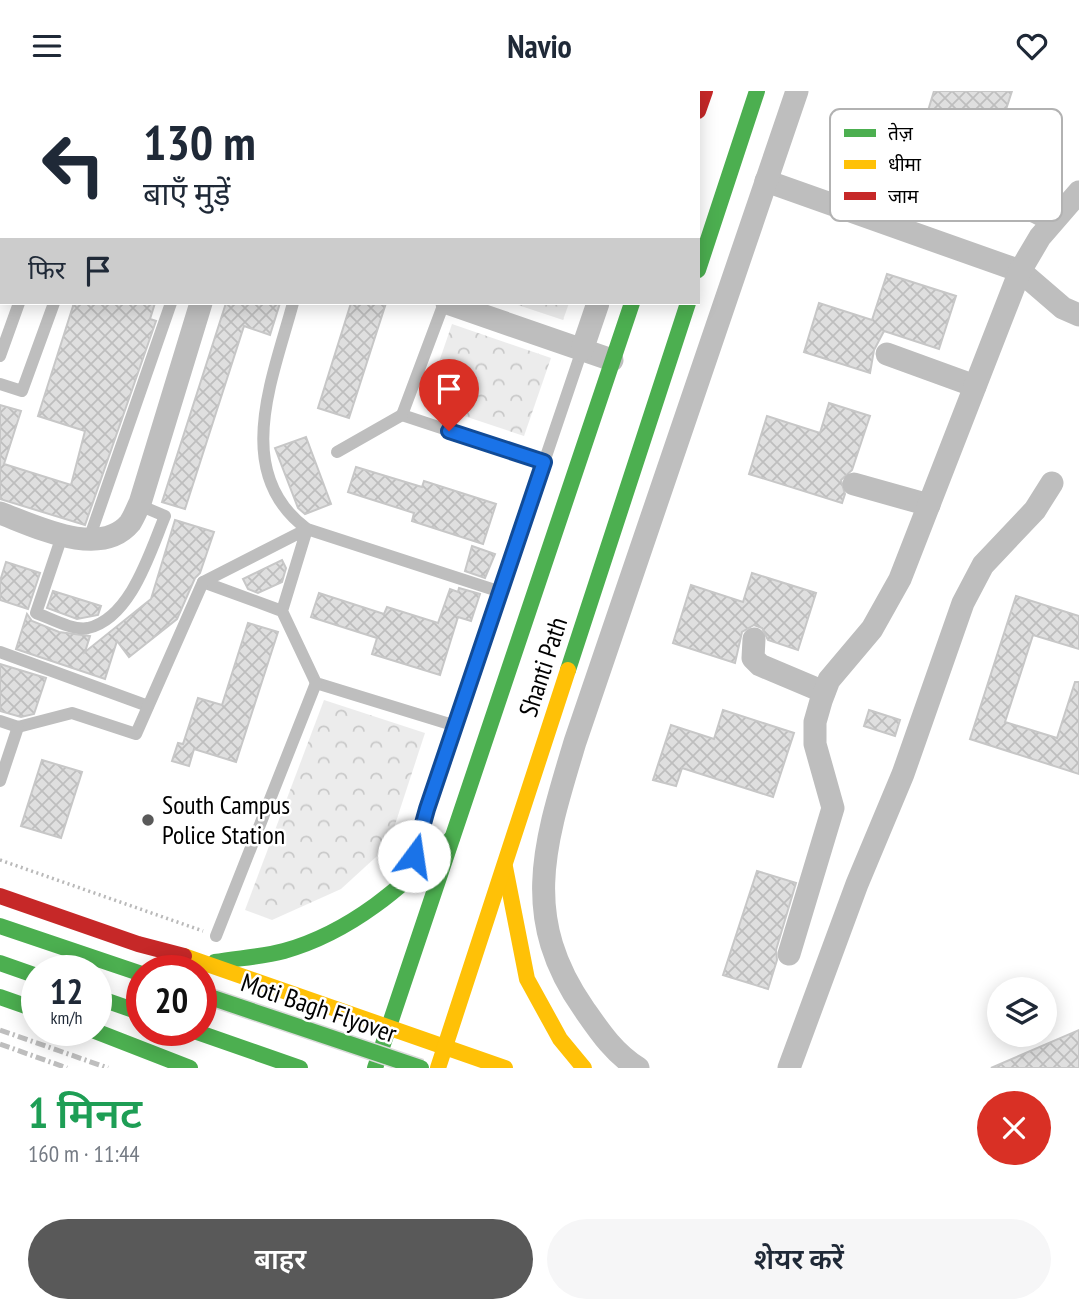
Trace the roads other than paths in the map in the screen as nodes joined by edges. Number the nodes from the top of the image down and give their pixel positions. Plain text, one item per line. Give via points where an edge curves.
1 (757, 91) edge
2 (797, 91) edge
3 (766, 181) junction
4 (1079, 193) edge
5 (830, 204) edge
6 (1062, 211) edge
7 (879, 221) edge
8 (1053, 221) edge
9 (700, 264) edge
10 (1020, 271) junction
11 (18, 305) edge
12 (53, 305) edge
13 (170, 305) edge
14 (200, 305) edge
15 (292, 305) edge
16 (445, 305) edge
17 (452, 305) edge
18 (597, 305) edge
19 (631, 305) edge
20 (687, 305) edge
21 (1079, 315) edge
22 (582, 350) junction
23 (887, 354) dead end
24 (0, 356) edge
25 (612, 361) junction
26 (0, 384) edge
27 (975, 386) junction
28 (402, 415) junction
29 (337, 452) dead end
30 (544, 462) junction
31 (1052, 483) dead end
32 (854, 484) dead end
33 (139, 505) junction
34 (929, 505) junction
35 (0, 513) edge
36 (307, 529) junction
37 (63, 533) junction
38 (89, 539) junction
39 (203, 582) junction
40 (501, 592) junction
41 (282, 611) junction
42 (754, 639) dead end
43 (0, 652) edge
44 (316, 683) junction
45 (824, 692) junction
46 (148, 706) junction
47 (0, 721) edge
48 (456, 726) junction
49 (18, 727) junction
50 (0, 781) edge
51 (457, 832) junction
52 (505, 865) junction
53 (408, 880) junction
54 (0, 896) edge
55 (0, 926) edge
56 (216, 936) road end
57 (138, 944) junction
58 (789, 954) dead end
59 (156, 955) edge
60 (179, 955) edge
61 (217, 962) edge
62 (0, 963) edge
63 (217, 966) edge
64 (126, 969) edge
65 (21, 970) edge
66 (0, 997) edge
67 (217, 999) edge
68 (21, 1004) edge
69 (390, 1025) junction
70 (112, 1037) edge
71 (217, 1039) edge
72 (444, 1046) junction
73 (190, 1068) edge
74 (300, 1068) edge
75 (375, 1068) edge
76 (421, 1068) edge
77 (438, 1068) edge
78 (505, 1068) edge
79 (584, 1068) edge
80 (638, 1068) edge
81 (789, 1068) edge

1 - 9 main road
2 - 3 street
3 - 5 street
3 - 80 street via 575,743 551,821 543,870 543,913 553,956 603,1037
4 - 6 street
7 - 10 street
8 - 10 street
10 - 21 street via 1063,308
10 - 27 street
11 - 24 lane
12 - 26 lane via 22,391
13 - 38 lane
14 - 33 street
15 - 36 lane via 266,404 262,446 269,484 288,515
16 - 28 lane
17 - 22 street
18 - 22 street
19 - 25 main road, Shanti Path
20 - 52 main road, Shanti Path
22 - 25 street
22 - 30 lane
23 - 27 street
25 - 51 main road, Shanti Path
27 - 34 street
28 - 29 lane
28 - 30 lane
30 - 40 lane
31 - 81 street via 1035,510 983,565 963,603
32 - 34 street
33 - 37 lane via 165,516 127,601 87,628 36,614
33 - 38 street via 130,523 106,539
34 - 45 street via 887,605
35 - 37 street
36 - 39 lane
36 - 40 lane
36 - 41 lane
37 - 38 street
39 - 41 lane
39 - 46 lane
40 - 48 lane
41 - 44 lane
42 - 45 street via 753,658 760,665
43 - 46 lane
44 - 48 lane
44 - 56 lane
45 - 58 street via 815,744 833,808
46 - 49 lane via 136,734 72,713
47 - 49 lane
48 - 53 lane
49 - 50 lane
51 - 53 main road
51 - 69 main road, Shanti Path
52 - 72 main road, Shanti Path
52 - 79 main road via 527,979 559,1039
53 - 61 main road via 345,927 286,951
54 - 57 main road
55 - 64 main road
57 - 59 main road
57 - 60 main road
62 - 65 main road
63 - 69 main road
66 - 68 main road
67 - 76 main road, Moti Bagh Flyover, bridge
69 - 72 main road
69 - 75 main road, Shanti Path
70 - 73 main road
71 - 74 main road
72 - 77 main road, Shanti Path
72 - 78 main road

